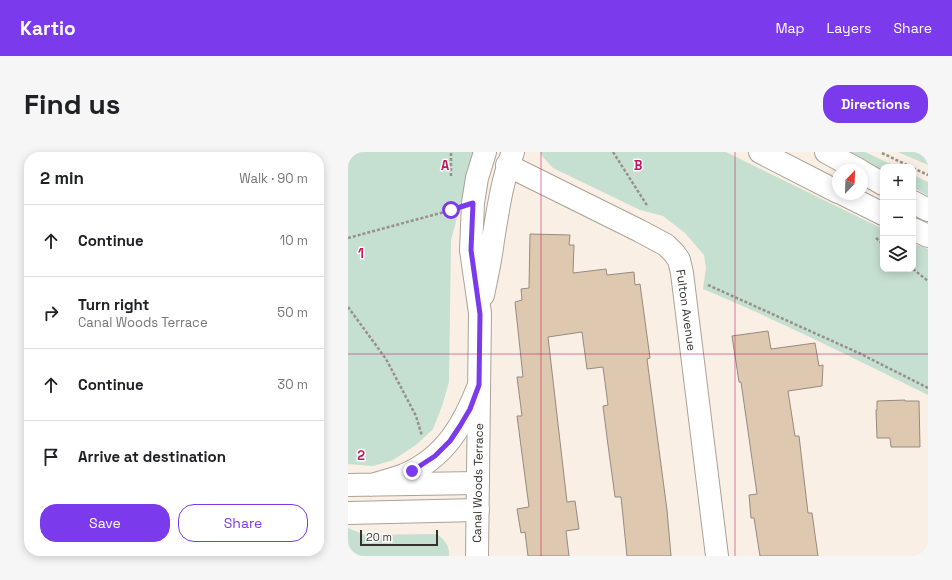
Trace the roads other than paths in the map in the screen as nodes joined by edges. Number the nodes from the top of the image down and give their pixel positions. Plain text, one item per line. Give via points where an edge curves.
1 (485, 152) edge
2 (760, 152) edge
3 (826, 152) edge
4 (510, 159) edge
5 (848, 164) edge
6 (868, 175) edge
7 (880, 182) edge
8 (832, 189) edge
9 (855, 200) edge
10 (916, 204) edge
11 (928, 210) edge
12 (880, 212) edge
13 (916, 230) edge
14 (928, 236) edge
15 (480, 314) junction
16 (479, 385) junction
17 (478, 483) junction
18 (348, 485) edge
19 (371, 485) junction
20 (478, 510) junction
21 (348, 513) edge
22 (477, 556) edge
23 (717, 556) edge

1 - 15 street, Canal Woods Terrace via 473,203 471,250
2 - 8 street
3 - 5 street
4 - 15 street, Canal Woods Terrace via 498,205
4 - 23 street, Fulton Avenue via 666,245 679,260
6 - 7 street
9 - 12 street
10 - 11 street
13 - 14 street
15 - 16 street, Canal Woods Terrace
16 - 17 street, Canal Woods Terrace
16 - 19 street via 460,426 435,456 404,475
17 - 19 street
17 - 20 street, Canal Woods Terrace
18 - 19 street
20 - 21 street
20 - 22 street, Canal Woods Terrace

